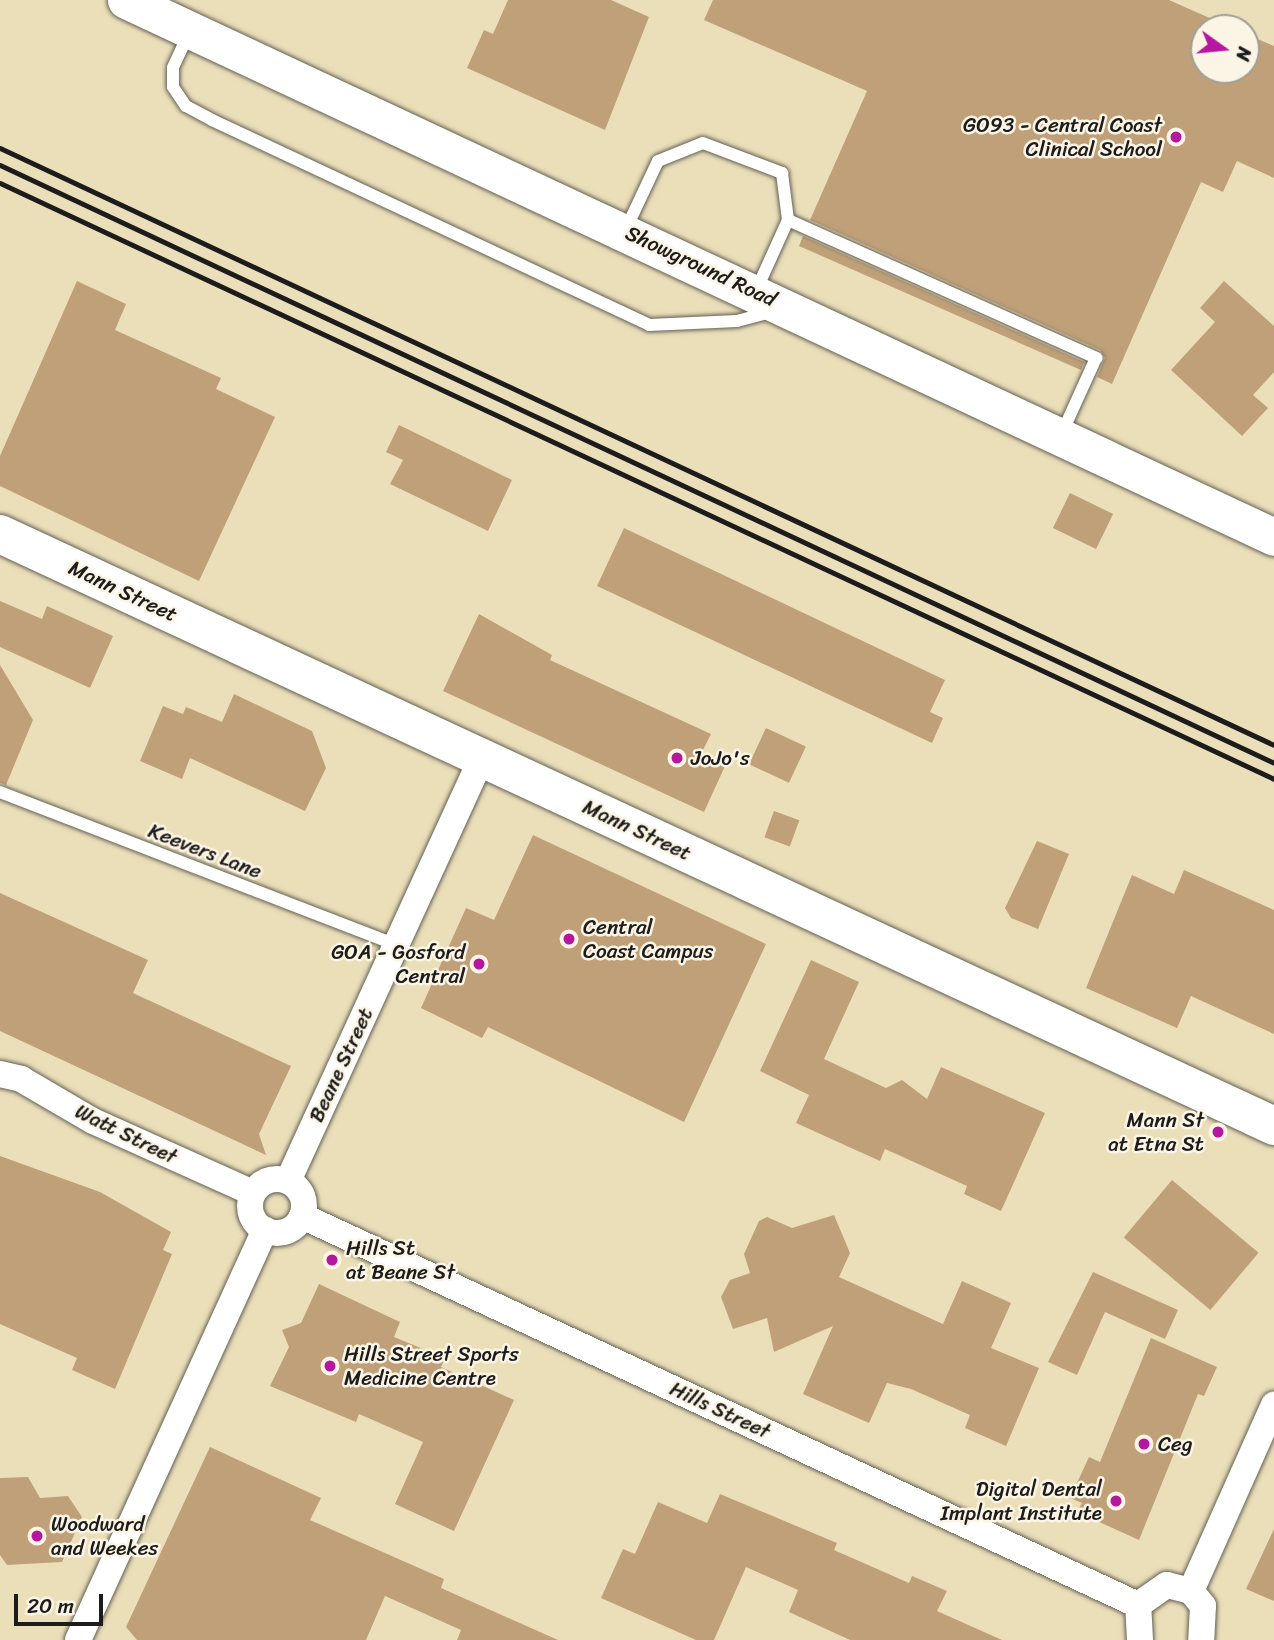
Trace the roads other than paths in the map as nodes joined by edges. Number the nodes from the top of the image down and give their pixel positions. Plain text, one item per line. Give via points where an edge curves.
1 (126, 0) edge
2 (190, 29) junction
3 (788, 220) junction
4 (625, 231) junction
5 (772, 299) junction
6 (1061, 435) junction
7 (0, 534) edge
8 (1274, 537) edge
9 (482, 757) junction
10 (0, 792) edge
11 (396, 945) junction
12 (0, 1074) edge
13 (1274, 1126) edge
14 (288, 1181) junction
15 (253, 1193) junction
16 (302, 1216) junction
17 (265, 1230) junction
18 (1274, 1405) edge
19 (1191, 1591) junction
20 (1138, 1605) junction
21 (1206, 1639) edge
22 (78, 1640) edge
23 (1140, 1640) edge

1 - 2 street, Showground Road
2 - 4 street, Showground Road
2 - 5 lane via 172,78 187,106 636,319 661,325 737,321
3 - 4 lane via 782,173 703,143 658,161
3 - 5 lane
3 - 6 lane via 1096,358
4 - 5 street, Showground Road
5 - 6 street, Showground Road
6 - 8 street, Showground Road
7 - 9 main road, Mann Street
9 - 11 street, Beane Street
9 - 13 main road, Mann Street
10 - 11 lane, Keevers Lane
11 - 14 street, Beane Street
12 - 15 street, Watt Street via 21,1079 93,1121
14 - 15 street via 272,1179
14 - 16 street via 300,1192
15 - 17 street via 253,1219
16 - 17 street via 283,1233
16 - 20 street, Hills Street
17 - 22 street
18 - 19 street
19 - 20 street via 1167,1585
19 - 21 street via 1206,1616
20 - 23 street

